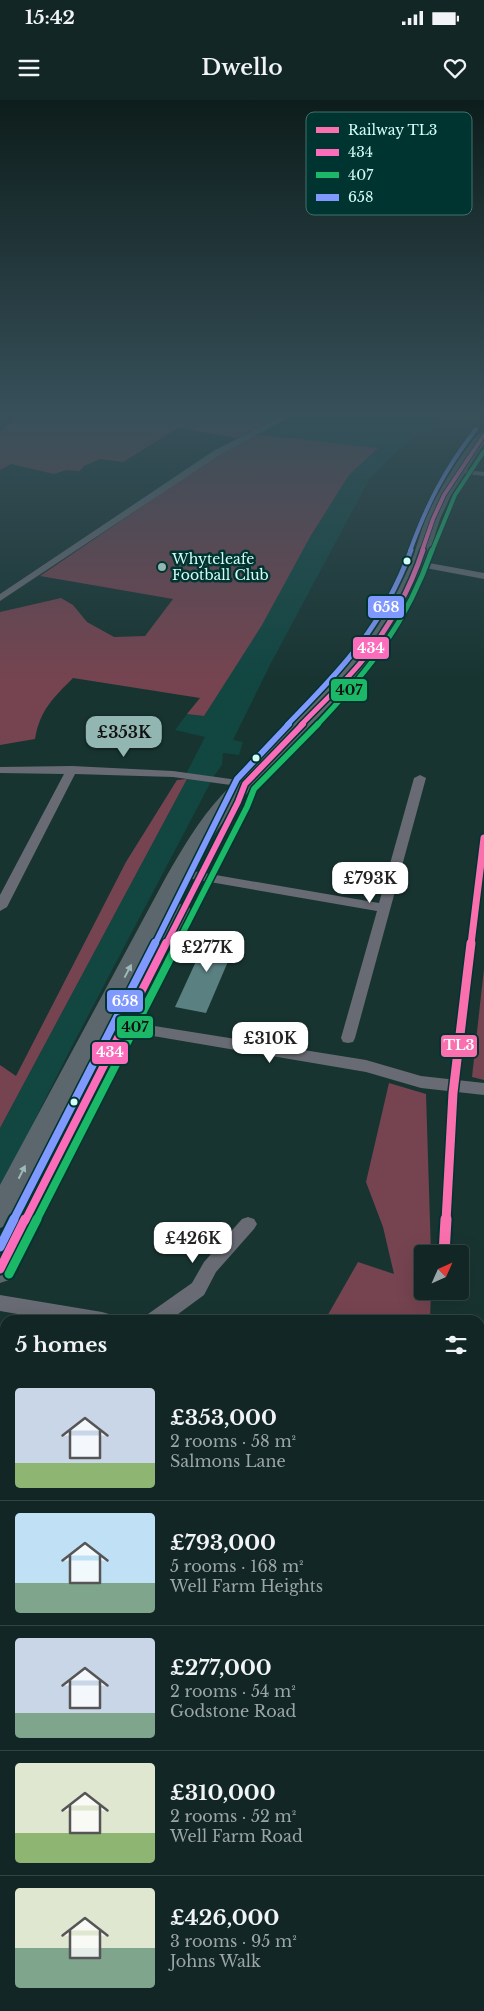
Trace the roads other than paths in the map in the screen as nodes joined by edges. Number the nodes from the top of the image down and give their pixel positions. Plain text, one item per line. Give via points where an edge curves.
1 (143, 502) edge
2 (441, 502) edge
3 (418, 564) junction
4 (484, 576) edge
5 (0, 598) edge
6 (72, 769) junction
7 (0, 770) edge
8 (420, 778) dead end
9 (245, 784) junction
10 (190, 874) junction
11 (0, 906) edge
12 (383, 908) junction
13 (111, 1024) junction
14 (348, 1038) dead end
15 (484, 1089) edge
16 (0, 1215) edge
17 (248, 1224) dead end
18 (0, 1269) edge
19 (0, 1303) edge
20 (72, 1315) edge
21 (162, 1315) edge

1 - 5 street
2 - 3 highway
3 - 4 street
3 - 9 highway via 390,618 362,661
6 - 7 street
6 - 9 street via 174,774
6 - 11 street
8 - 12 street
9 - 10 highway via 238,802
10 - 12 street
10 - 13 highway
12 - 14 street
13 - 15 street via 366,1066 421,1082
16 -> 13 highway
13 - 18 highway
17 - 21 street via 210,1267 198,1289
19 - 20 street

